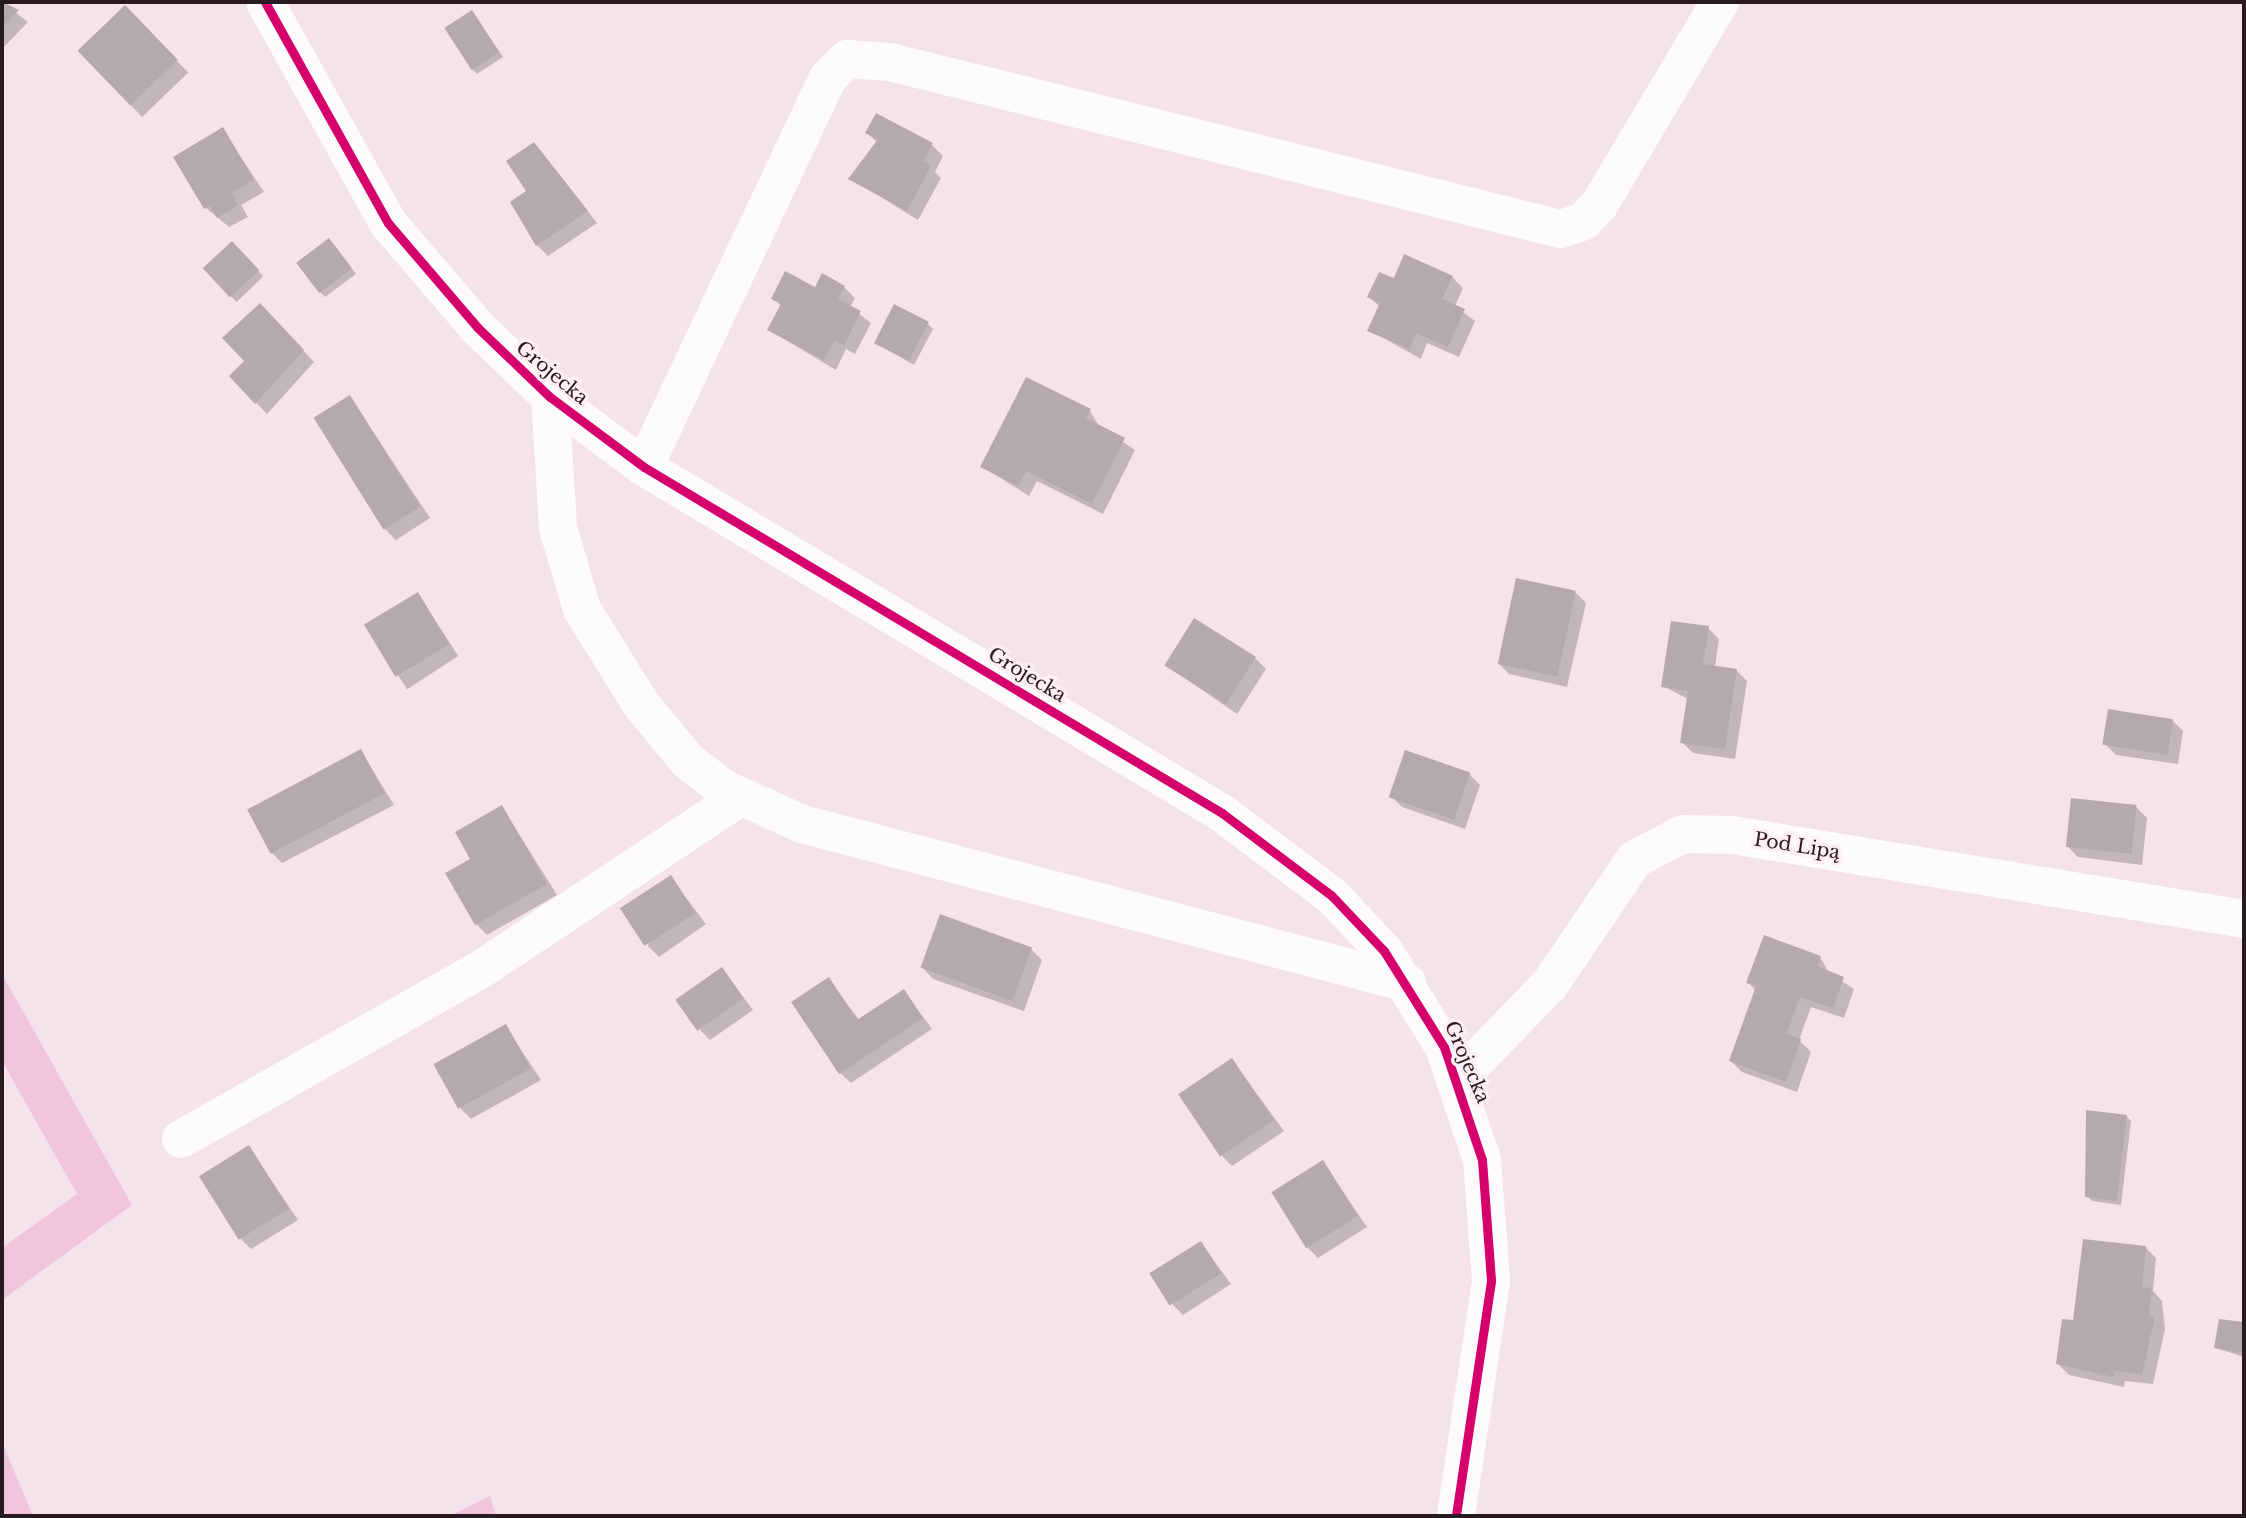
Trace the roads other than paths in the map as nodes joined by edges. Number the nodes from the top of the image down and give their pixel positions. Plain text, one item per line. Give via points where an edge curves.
1 (265, 2) edge
2 (1720, 2) edge
3 (550, 397) junction
4 (644, 467) junction
5 (740, 797) junction
6 (2244, 919) edge
7 (1407, 983) junction
8 (1458, 1079) junction
9 (181, 1139) dead end
10 (1456, 1516) edge

1 - 3 street, Grojecka via 388,223 477,327
2 - 4 street via 1599,205 1584,221 1561,229 890,62 847,60 828,78
3 - 4 street, Grojecka
3 - 5 street via 558,528 582,609 618,671 688,761
4 - 7 street, Grojecka via 1222,813 1331,895
5 - 7 street via 849,837
5 - 9 street via 483,968
6 - 8 street, Pod Lipą via 1732,835 1683,834 1635,859 1550,984
7 - 8 street, Grojecka
8 - 10 street, Grojecka via 1482,1160 1491,1242 1487,1328

